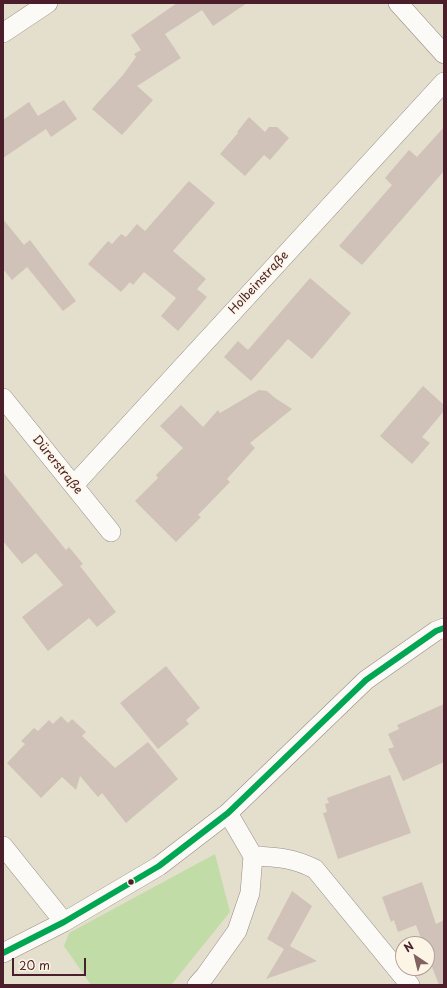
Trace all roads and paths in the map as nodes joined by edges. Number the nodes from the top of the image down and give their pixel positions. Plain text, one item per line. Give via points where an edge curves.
1 (48, 3) edge
2 (398, 3) edge
3 (3, 33) edge
4 (444, 54) edge
5 (444, 82) edge
6 (3, 398) edge
7 (74, 485) junction
8 (111, 532) dead end
9 (444, 628) edge
10 (228, 813) junction
11 (3, 846) edge
12 (253, 856) junction
13 (64, 922) junction
14 (3, 953) edge
15 (197, 985) edge
16 (410, 985) edge

1 - 3 street
2 - 4 street
5 - 7 street, Holbeinstraße
6 - 7 street, Dürerstraße
7 - 8 street, Dürerstraße
9 - 10 street via 366,680
10 - 12 street
10 - 13 street via 159,866
11 - 13 street
12 - 15 street via 250,893 238,931
12 - 16 street via 280,857 298,861 315,869
13 - 14 street

